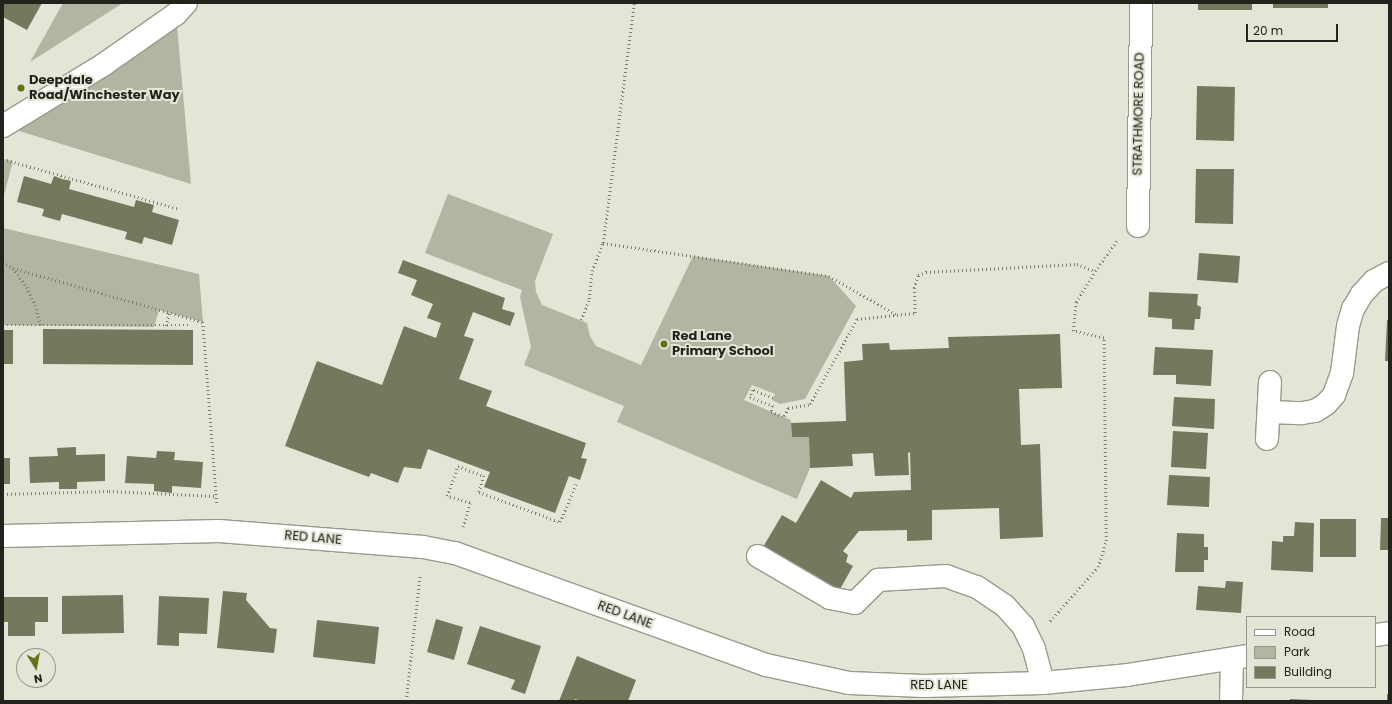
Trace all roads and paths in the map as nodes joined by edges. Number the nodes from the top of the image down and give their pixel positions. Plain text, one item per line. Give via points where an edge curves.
1 (186, 3) edge
2 (634, 3) edge
3 (1141, 3) edge
4 (3, 126) edge
5 (3, 159) edge
6 (180, 209) dead end
7 (1138, 226) joint
8 (603, 243) junction
9 (3, 262) edge
10 (13, 268) junction
11 (1096, 271) junction
12 (1389, 273) edge
13 (169, 313) junction
14 (897, 315) junction
15 (581, 320) dead end
16 (3, 325) edge
17 (40, 325) junction
18 (190, 325) dead end
19 (166, 326) junction
20 (1270, 382) dead end
21 (773, 398) dead end
22 (1269, 412) junction
23 (1267, 439) dead end
24 (576, 484) dead end
25 (3, 494) edge
26 (3, 536) edge
27 (423, 547) junction
28 (455, 553) junction
29 (758, 556) dead end
30 (1389, 633) edge
31 (1376, 635) edge
32 (1031, 642) junction
33 (1239, 657) edge
34 (1043, 683) junction
35 (406, 701) edge
36 (1231, 701) edge

1 - 4 street via 176,14 103,65
2 - 8 path
3 - 7 street, STRATHMORE ROAD
5 - 6 path
7 - 11 path via 1120,236
8 - 14 path via 829,276
8 - 15 path via 592,271 589,299
9 - 10 path
10 - 13 path
10 - 17 path via 27,287
11 - 14 path via 1077,264 926,272 918,275 914,288 915,313
11 - 32 path via 1076,302 1073,331 1104,338 1106,541 1098,567
12 - 22 street via 1374,281 1353,309 1348,326 1342,374 1334,395 1315,411
13 - 19 path
13 - 25 path via 202,322 216,496 109,491
14 - 21 path via 857,319 810,404 788,408 784,416 771,412 774,406 750,397 753,390
16 - 17 path
17 - 19 path
18 - 19 path
20 - 22 street
22 - 23 street
24 - 28 path via 560,522 479,492 484,476 458,466 447,496 470,503
26 - 27 street, RED LANE via 219,531
27 - 28 street, RED LANE
27 - 35 path
28 - 34 street, RED LANE via 766,665 849,683 924,686
29 - 32 street via 830,598 855,602 878,580 946,576 977,587 1005,606 1023,626
30 - 31 street
32 - 34 street
33 - 34 street, RED LANE via 1127,675
33 - 36 street

